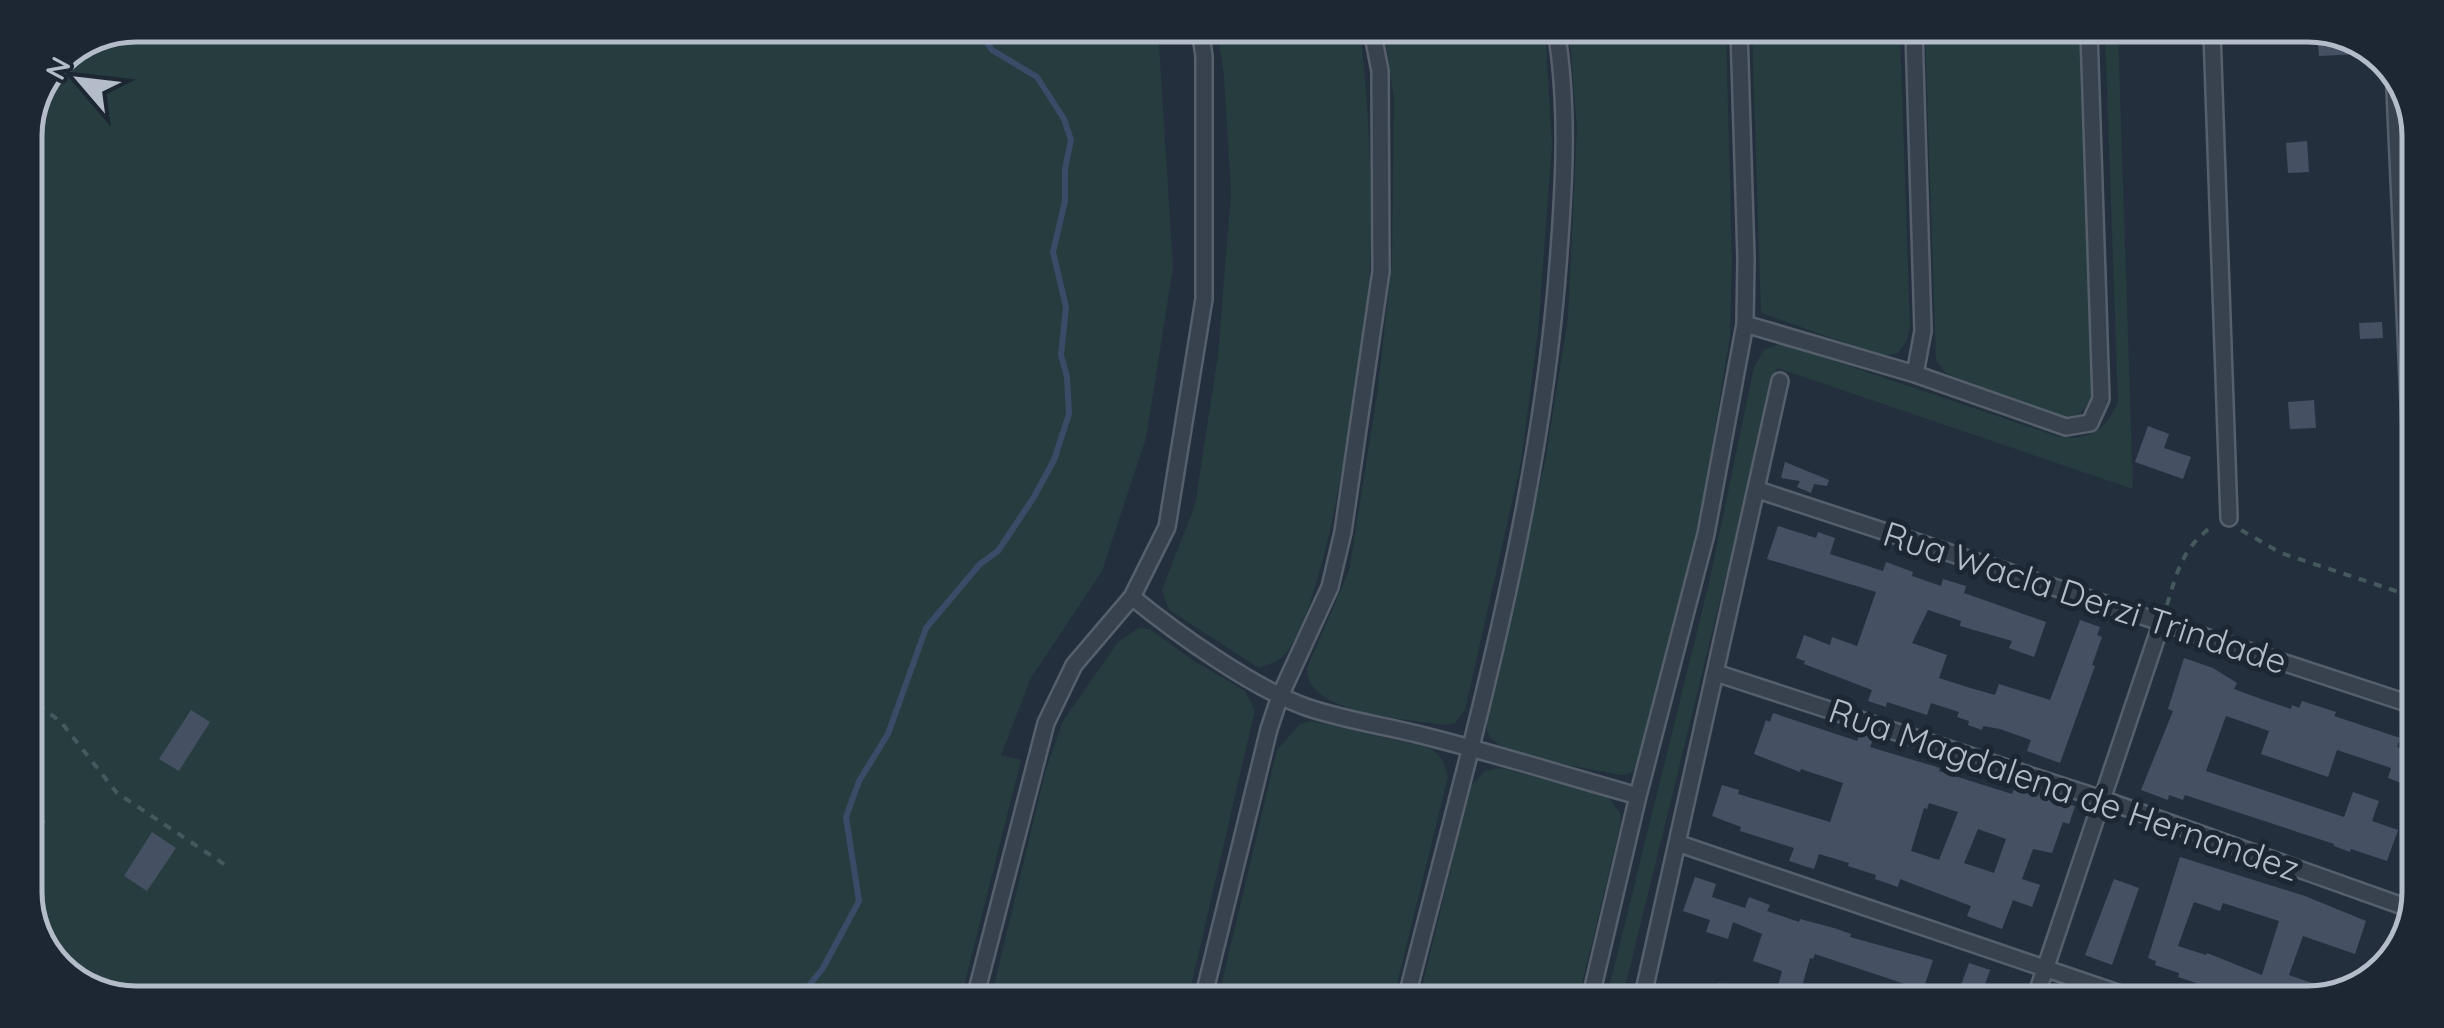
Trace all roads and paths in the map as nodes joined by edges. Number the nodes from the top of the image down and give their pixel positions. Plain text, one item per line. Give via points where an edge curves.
1 (1202, 42) edge
2 (1374, 42) edge
3 (1558, 42) edge
4 (1739, 42) edge
5 (1914, 42) edge
6 (2089, 42) edge
7 (2212, 42) edge
8 (2396, 106) edge
9 (2401, 227) edge
10 (1745, 324) junction
11 (1915, 374) junction
12 (1780, 381) dead end
13 (1758, 490) junction
14 (2229, 518) junction
15 (2402, 593) edge
16 (1132, 598) junction
17 (2161, 624) junction
18 (1716, 674) junction
19 (1280, 696) junction
20 (2402, 701) edge
21 (43, 708) edge
22 (1469, 749) junction
23 (1638, 796) junction
24 (2102, 799) junction
25 (1677, 843) junction
26 (228, 866) dead end
27 (2400, 905) edge
28 (2045, 970) junction
29 (978, 986) edge
30 (1206, 986) edge
31 (1410, 986) edge
32 (1593, 986) edge
33 (1645, 986) edge
34 (2040, 986) edge
35 (2094, 986) edge

1 - 16 street via 1204,299 1166,527
2 - 19 street via 1380,71 1378,290 1330,587
3 - 22 street via 1564,190 1546,372 1530,488
4 - 10 street
5 - 11 street via 1923,331
6 - 11 street via 2101,399 2090,422 2066,427
7 - 14 street
8 - 9 street
10 - 11 street
10 - 23 street via 1706,534
12 - 13 street
13 - 17 street, Rua Wacla Derzi Trindade
13 - 18 street
14 - 15 path via 2280,553
14 - 17 path via 2194,540 2182,557
16 - 19 street
16 - 29 street via 1074,665 1046,724
17 - 20 street, Rua Wacla Derzi Trindade
17 - 24 street
18 - 24 street, Rua Magdalena de Hernandez
18 - 25 street
19 - 22 street
19 - 30 street
21 - 26 path via 117,794
22 - 23 street
22 - 31 street
23 - 32 street
24 - 27 street, Rua Magdalena de Hernandez
24 - 28 street
25 - 28 street
25 - 33 street
28 - 34 street
28 - 35 street

